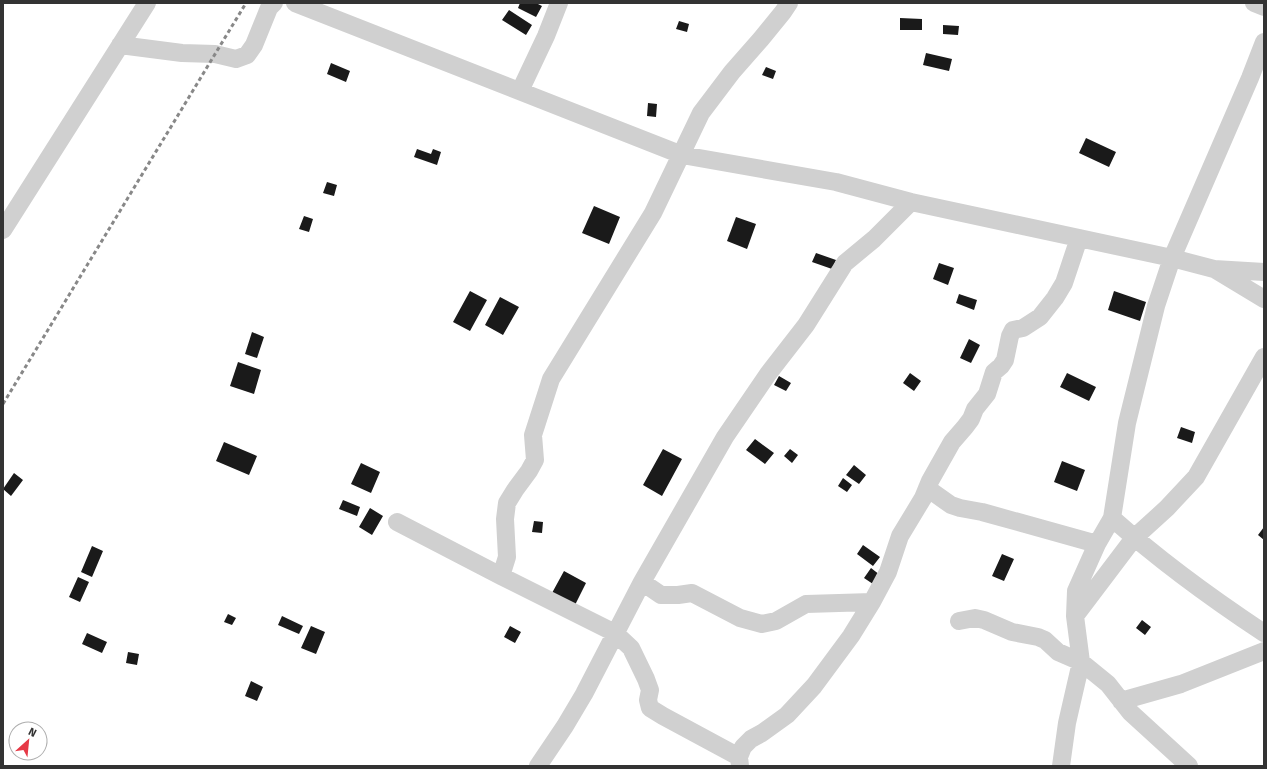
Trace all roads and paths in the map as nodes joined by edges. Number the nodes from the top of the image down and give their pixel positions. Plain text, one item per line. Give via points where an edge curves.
1 (147, 3) edge
2 (274, 3) edge
3 (295, 3) edge
4 (559, 3) edge
5 (789, 3) edge
6 (1254, 3) edge
7 (1264, 7) edge
8 (1264, 42) edge
9 (120, 45) junction
10 (520, 91) junction
11 (682, 156) junction
12 (911, 202) junction
13 (3, 230) edge
14 (1079, 238) junction
15 (1172, 258) junction
16 (1214, 269) junction
17 (1264, 272) edge
18 (1264, 299) edge
19 (1264, 357) edge
20 (927, 488) junction
21 (1112, 518) junction
22 (397, 522) dead end
23 (1134, 538) junction
24 (1097, 544) junction
25 (501, 576) junction
26 (642, 582) junction
27 (872, 602) junction
28 (1075, 616) junction
29 (959, 621) dead end
30 (615, 633) junction
31 (1264, 633) edge
32 (1264, 651) edge
33 (1081, 662) junction
34 (1121, 701) junction
35 (740, 762) edge
36 (538, 766) edge
37 (1061, 766) edge
38 (1189, 766) edge

1 - 9 street
2 - 9 street via 269,8 254,45 247,55 236,59 215,54 182,53
3 - 10 street
4 - 10 street
5 - 11 street via 701,113
6 - 7 street
8 - 15 street
9 - 13 street
10 - 11 street
11 - 12 street via 836,182
11 - 25 street via 653,213 551,379 533,435 535,460 507,503 507,557
12 - 14 street
12 - 26 street via 845,263 806,325 768,374 725,437
14 - 15 street
14 - 20 street via 1064,283 1055,298 1040,317 1023,328 1013,330 1006,360 994,372 987,394 952,442
15 - 16 street
15 - 21 street via 1156,306 1127,423
16 - 17 street
16 - 18 street
19 - 23 street via 1196,477
20 - 24 street via 960,508
20 - 27 street via 900,536 888,572
21 - 23 street
21 - 24 street
22 - 25 street
23 - 28 street
23 - 31 street via 1230,611
24 - 28 street via 1076,591
25 - 30 street
26 - 27 street via 661,595 692,593 740,618 762,624 776,621 806,604
26 - 30 street
27 - 35 street via 851,636 814,686 786,715 743,747
28 - 33 street
29 - 33 street via 976,618 1012,632 1045,640 1058,652
30 - 35 street via 631,648 646,679 650,690 650,708
30 - 36 street via 584,694
32 - 34 street via 1181,684
33 - 34 street via 1108,684
33 - 37 street via 1067,723
34 - 38 street via 1143,725

